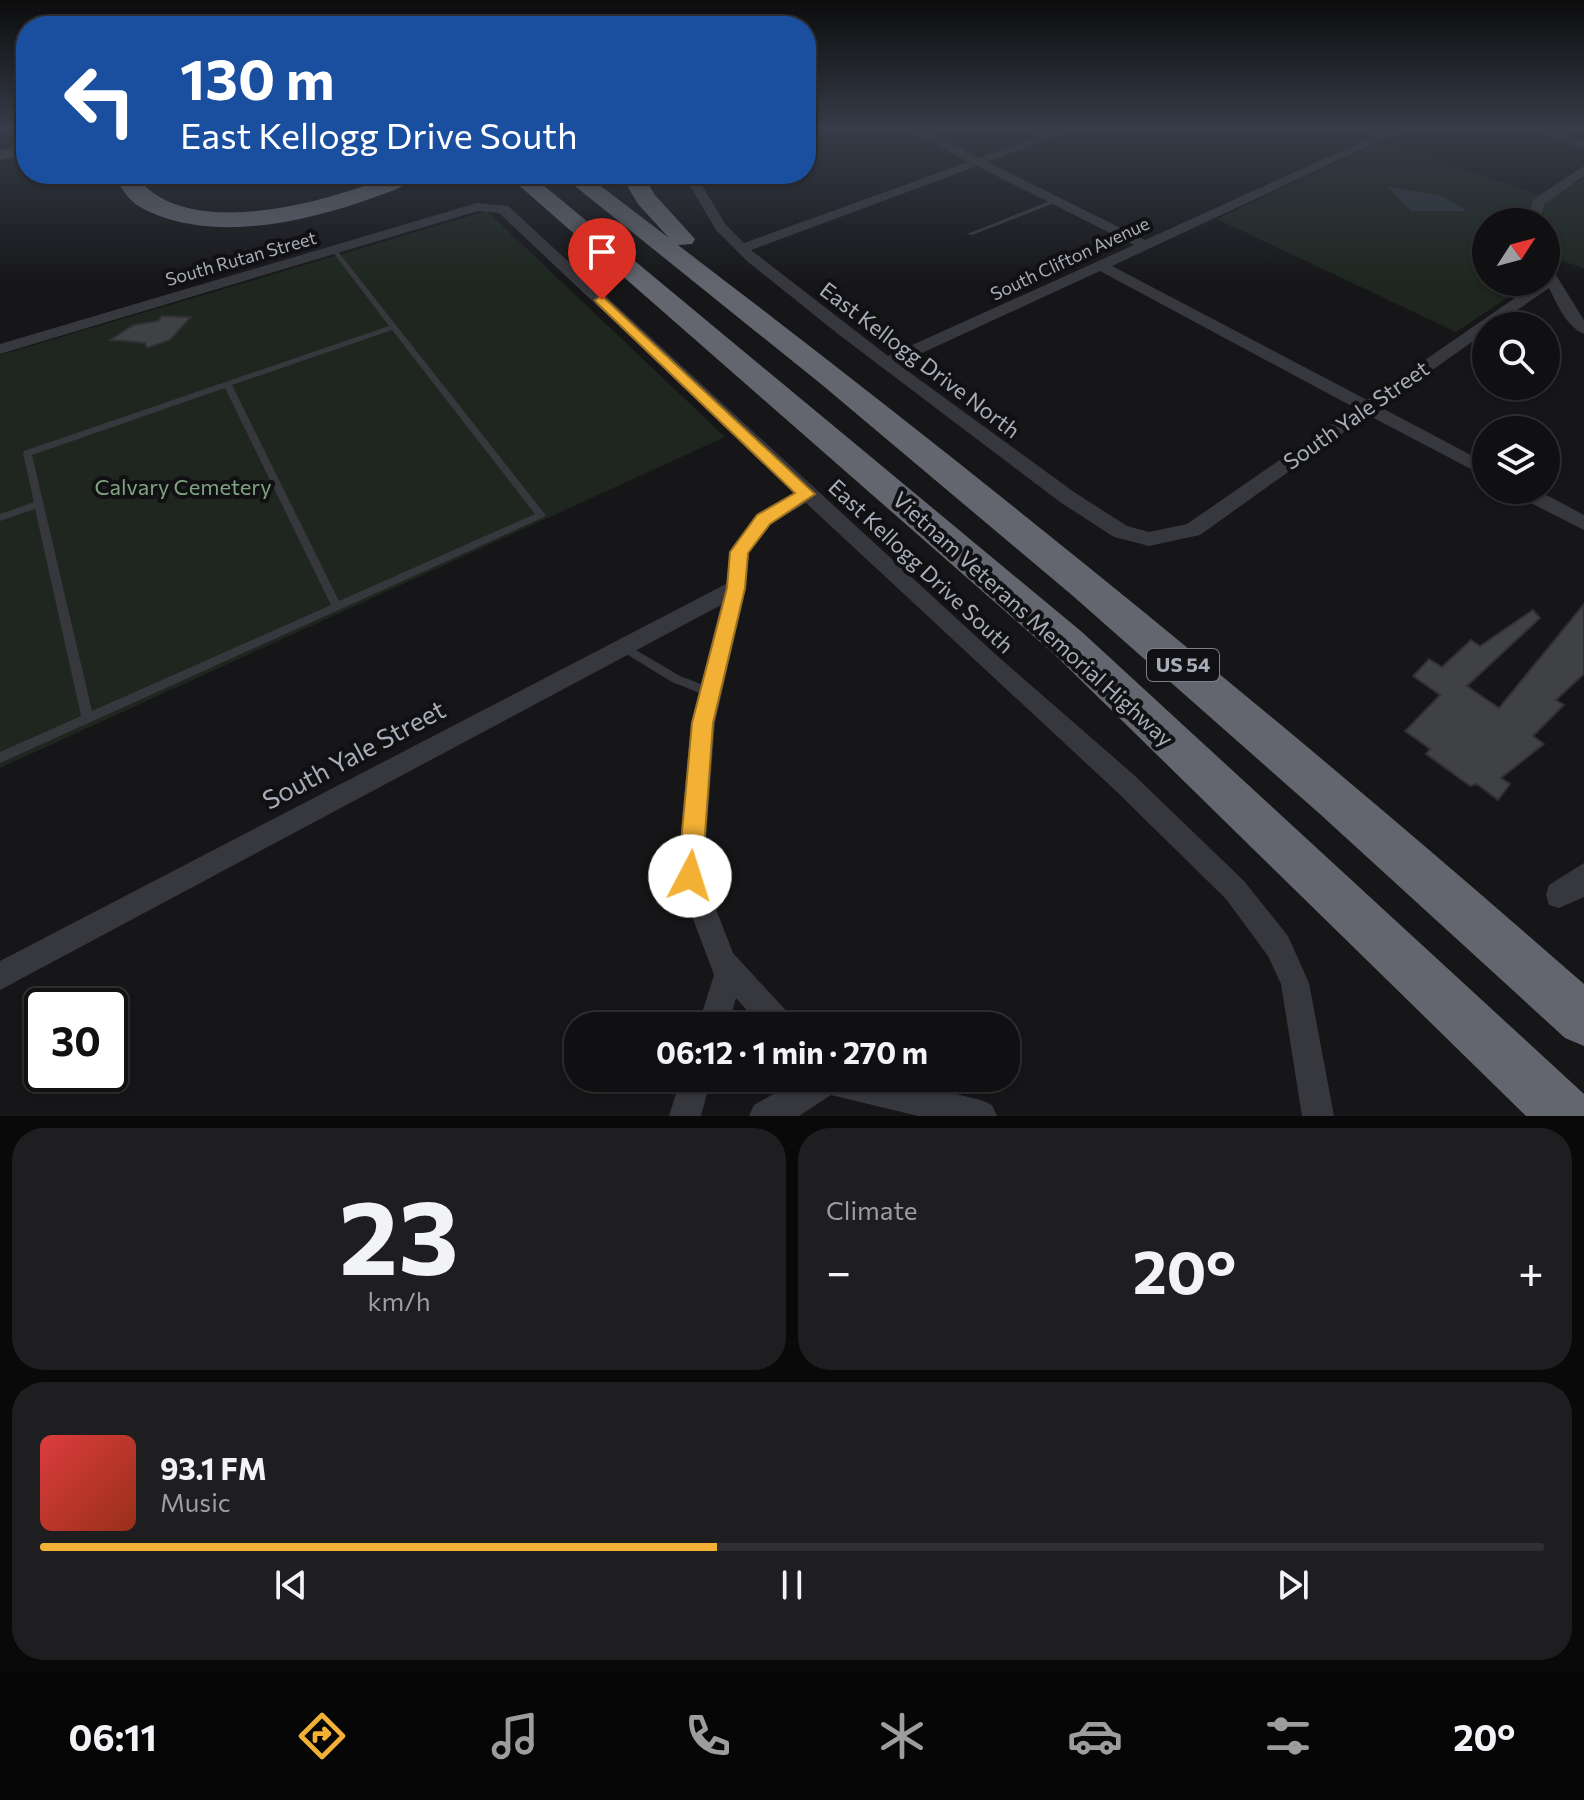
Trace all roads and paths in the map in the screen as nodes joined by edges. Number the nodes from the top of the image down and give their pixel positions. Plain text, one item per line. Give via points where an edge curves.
1 (926, 181) edge
2 (1016, 181) edge
3 (1282, 181) edge
4 (1568, 181) edge
5 (134, 184) edge
6 (382, 184) edge
7 (529, 184) edge
8 (584, 184) edge
9 (637, 184) edge
10 (695, 184) edge
11 (1055, 201) junction
12 (492, 207) joint
13 (1536, 208) edge
14 (970, 234) dead end
15 (1143, 244) junction
16 (743, 248) junction
17 (334, 250) junction
18 (1100, 265) junction
19 (1560, 293) edge
20 (1519, 296) edge
21 (768, 326) junction
22 (394, 327) junction
23 (1584, 329) edge
24 (0, 347) edge
25 (886, 363) junction
26 (227, 384) junction
27 (1368, 407) junction
28 (1472, 463) edge
29 (807, 494) junction
30 (39, 504) junction
31 (1548, 504) edge
32 (0, 518) edge
33 (1584, 523) edge
34 (1157, 537) joint
35 (736, 588) junction
36 (337, 607) junction
37 (624, 647) junction
38 (710, 693) junction
39 (88, 719) junction
40 (0, 758) edge
41 (1584, 876) edge
42 (1559, 895) dead end
43 (730, 970) junction
44 (0, 976) edge
45 (717, 1012) edge
46 (768, 1012) edge
47 (1584, 1019) edge
48 (692, 1092) edge
49 (807, 1092) edge
50 (880, 1092) edge
51 (685, 1116) edge
52 (765, 1116) edge
53 (981, 1116) edge
54 (1318, 1116) edge
55 (1566, 1116) edge

1 - 16 street
2 - 11 street
3 - 15 street, South Clifton Avenue
4 - 13 street
5 - 6 highway via 144,200 169,211 256,217 331,204
7 - 55 highway, Vietnam Veterans Memorial Highway / US 54 via 1068,643
8 - 21 highway, US 54
9 - 21 highway
10 - 16 street, East Kellogg Drive North via 721,227
11 - 14 lane
11 - 15 street
12 - 17 street, South Rutan Street
12 - 29 street, East Kellogg Drive South via 514,219
15 - 18 street, South Clifton Avenue
16 - 25 street, East Kellogg Drive North
17 - 22 lane
17 - 24 street, South Rutan Street
18 - 25 street, South Clifton Avenue
18 - 27 street
19 - 23 street
20 - 27 street, South Yale Street
21 - 47 highway, US 54 via 1158,643
22 - 26 lane
22 - 36 lane via 541,515
25 - 34 street, East Kellogg Drive North via 1121,532
26 - 30 lane via 27,453
26 - 36 lane
27 - 28 street
27 - 34 street, South Yale Street via 1193,530
29 - 35 street via 764,519 739,552
29 - 54 street, East Kellogg Drive South via 1235,890 1278,946 1295,983
30 - 32 lane
30 - 39 lane
31 - 33 street
35 - 37 street, South Yale Street
35 - 38 street
36 - 39 lane
37 - 38 lane
37 - 44 street, South Yale Street
38 - 43 street via 690,876
39 - 40 lane
41 - 42 street
43 - 45 street
43 - 46 street
48 - 51 street
49 - 52 street
50 - 53 street

